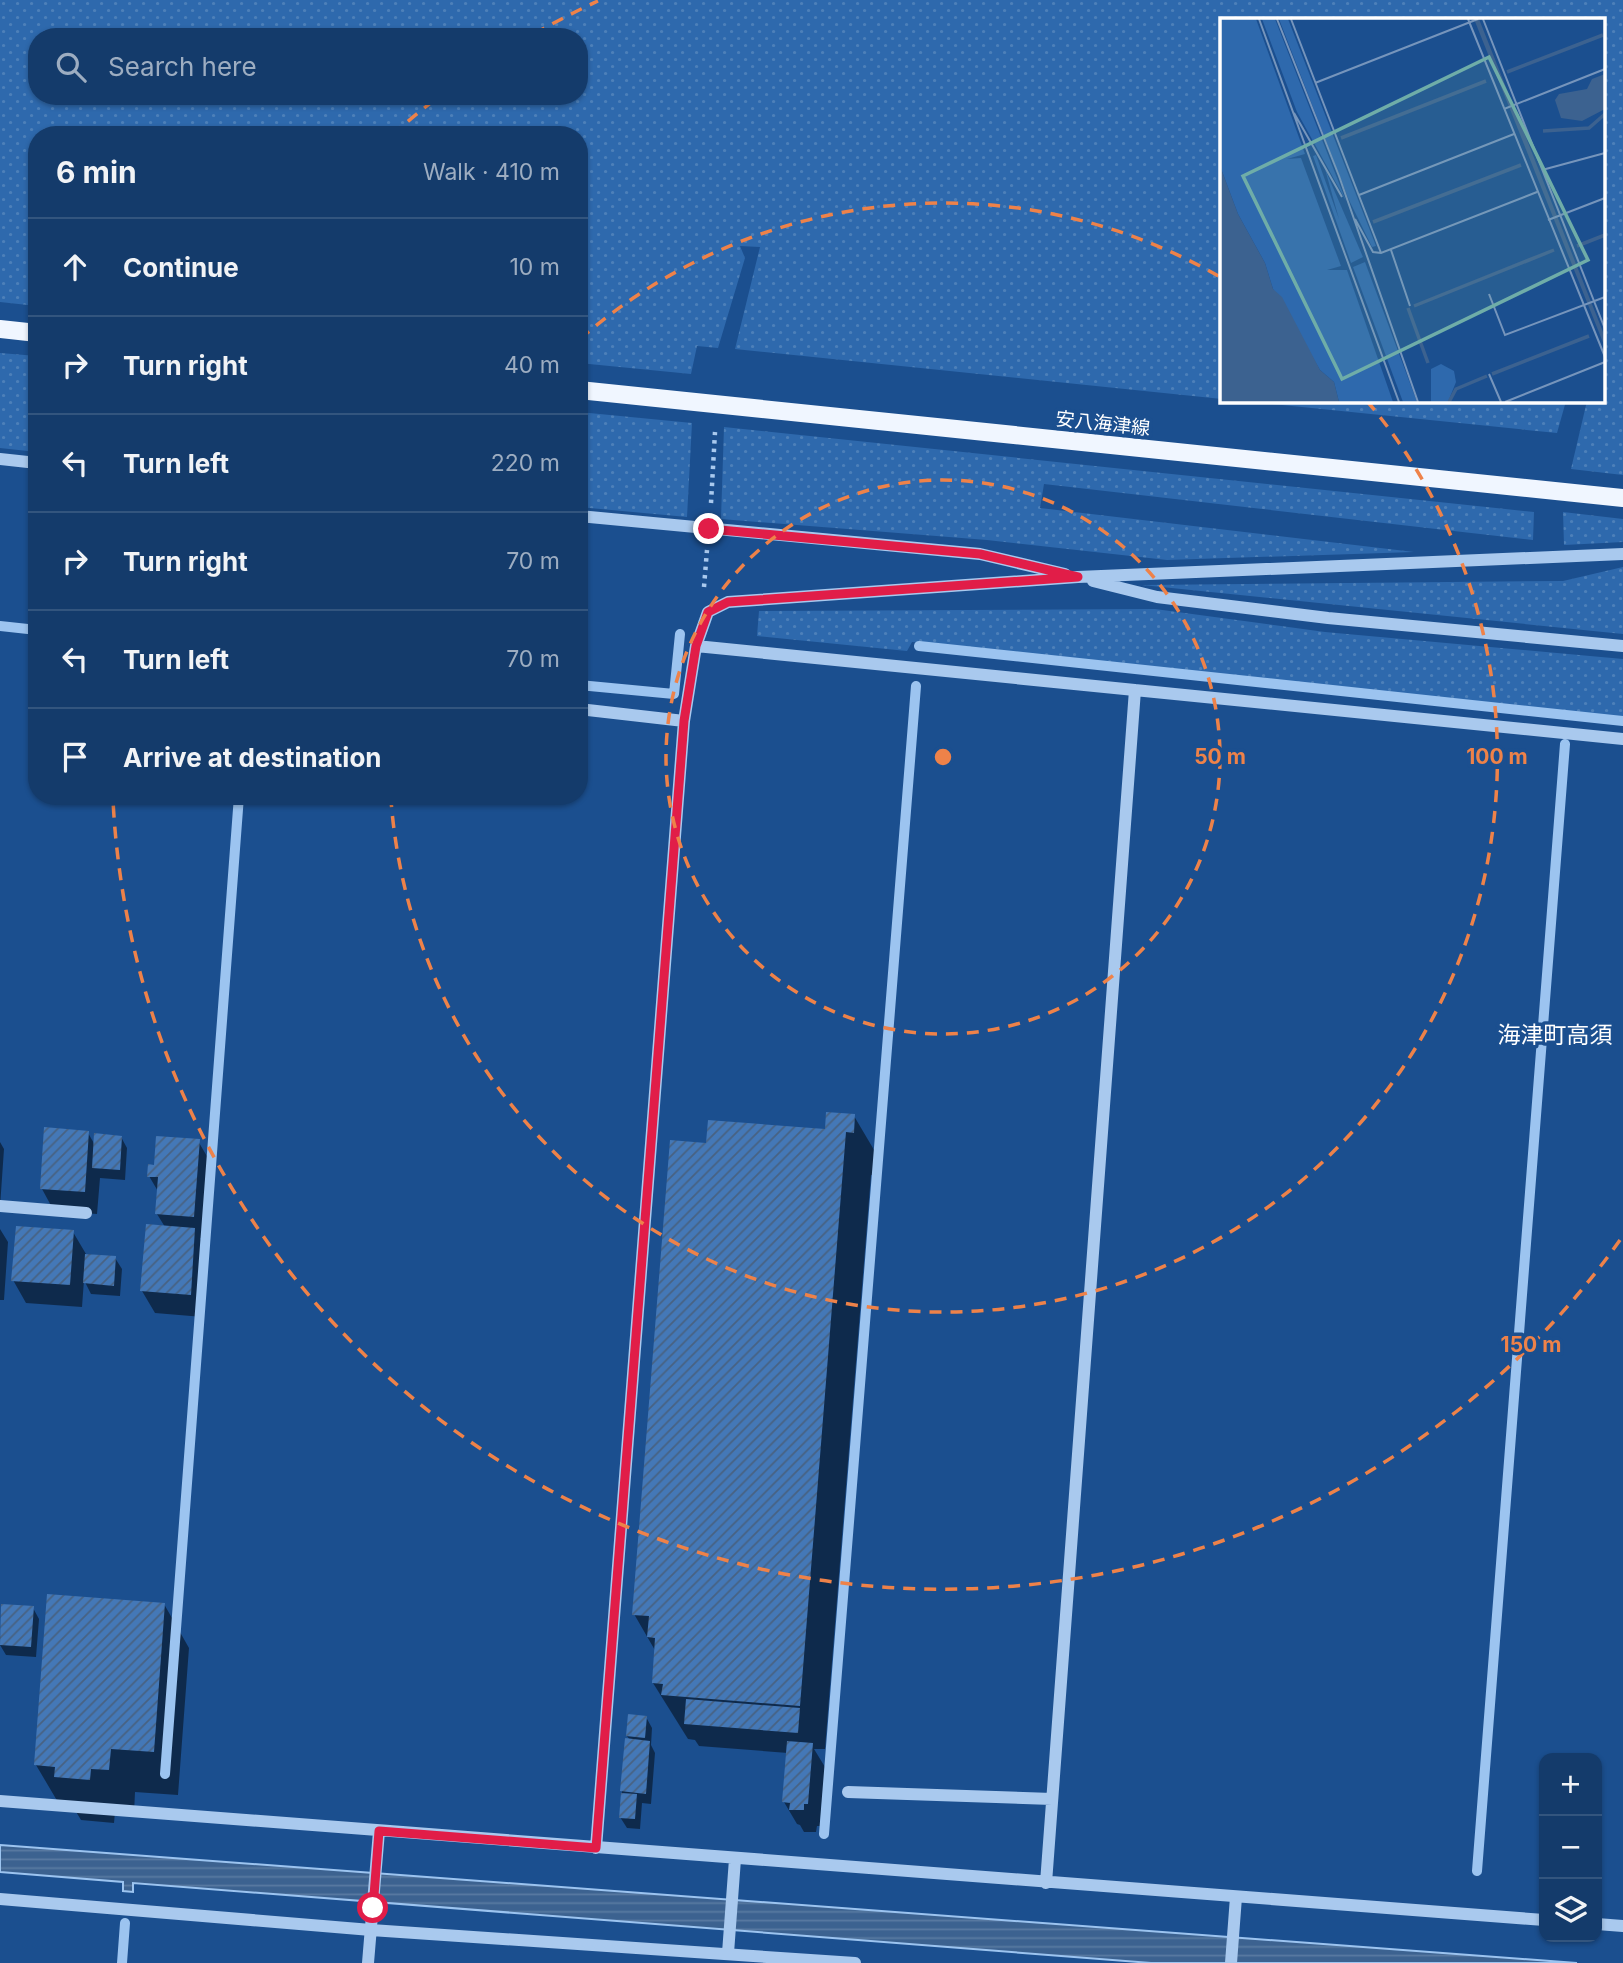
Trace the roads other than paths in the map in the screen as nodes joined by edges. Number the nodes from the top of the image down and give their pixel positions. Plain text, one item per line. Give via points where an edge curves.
1 (0, 329) edge
2 (28, 332) edge
3 (588, 391) edge
4 (0, 459) edge
5 (28, 462) edge
6 (1623, 498) edge
7 (588, 517) edge
8 (1623, 554) edge
9 (1078, 577) junction
10 (696, 646) junction
11 (1623, 646) edge
12 (1135, 690) junction
13 (588, 710) edge
14 (684, 721) junction
15 (1623, 739) edge
16 (0, 1206) edge
17 (86, 1213) dead end
18 (848, 1792) dead end
19 (1052, 1799) junction
20 (0, 1801) edge
21 (379, 1831) junction
22 (596, 1848) junction
23 (735, 1859) junction
24 (1046, 1882) junction
25 (1237, 1897) junction
26 (0, 1899) edge
27 (1539, 1920) edge
28 (1602, 1924) edge
29 (1623, 1926) edge
30 (371, 1930) junction
31 (724, 1957) edge
32 (368, 1963) edge
33 (855, 1963) edge
34 (1231, 1963) edge

1 - 2 main road
3 - 6 main road, 安八海津線
4 - 5 street
7 - 9 street via 980,554
8 - 9 street
9 - 10 street via 728,602 708,612
9 - 11 street via 1157,597
10 - 12 street
10 - 14 street
12 - 15 street
12 - 19 street
13 - 14 street
14 - 22 street
16 - 17 street
18 - 19 street
19 - 24 street
20 - 21 street
21 - 22 street
21 - 30 street
22 - 23 street
23 - 24 street
23 - 31 street
24 - 25 street
25 - 27 street
25 - 34 street
26 - 30 street
28 - 29 street
30 - 31 street
30 - 32 street
31 - 33 street

